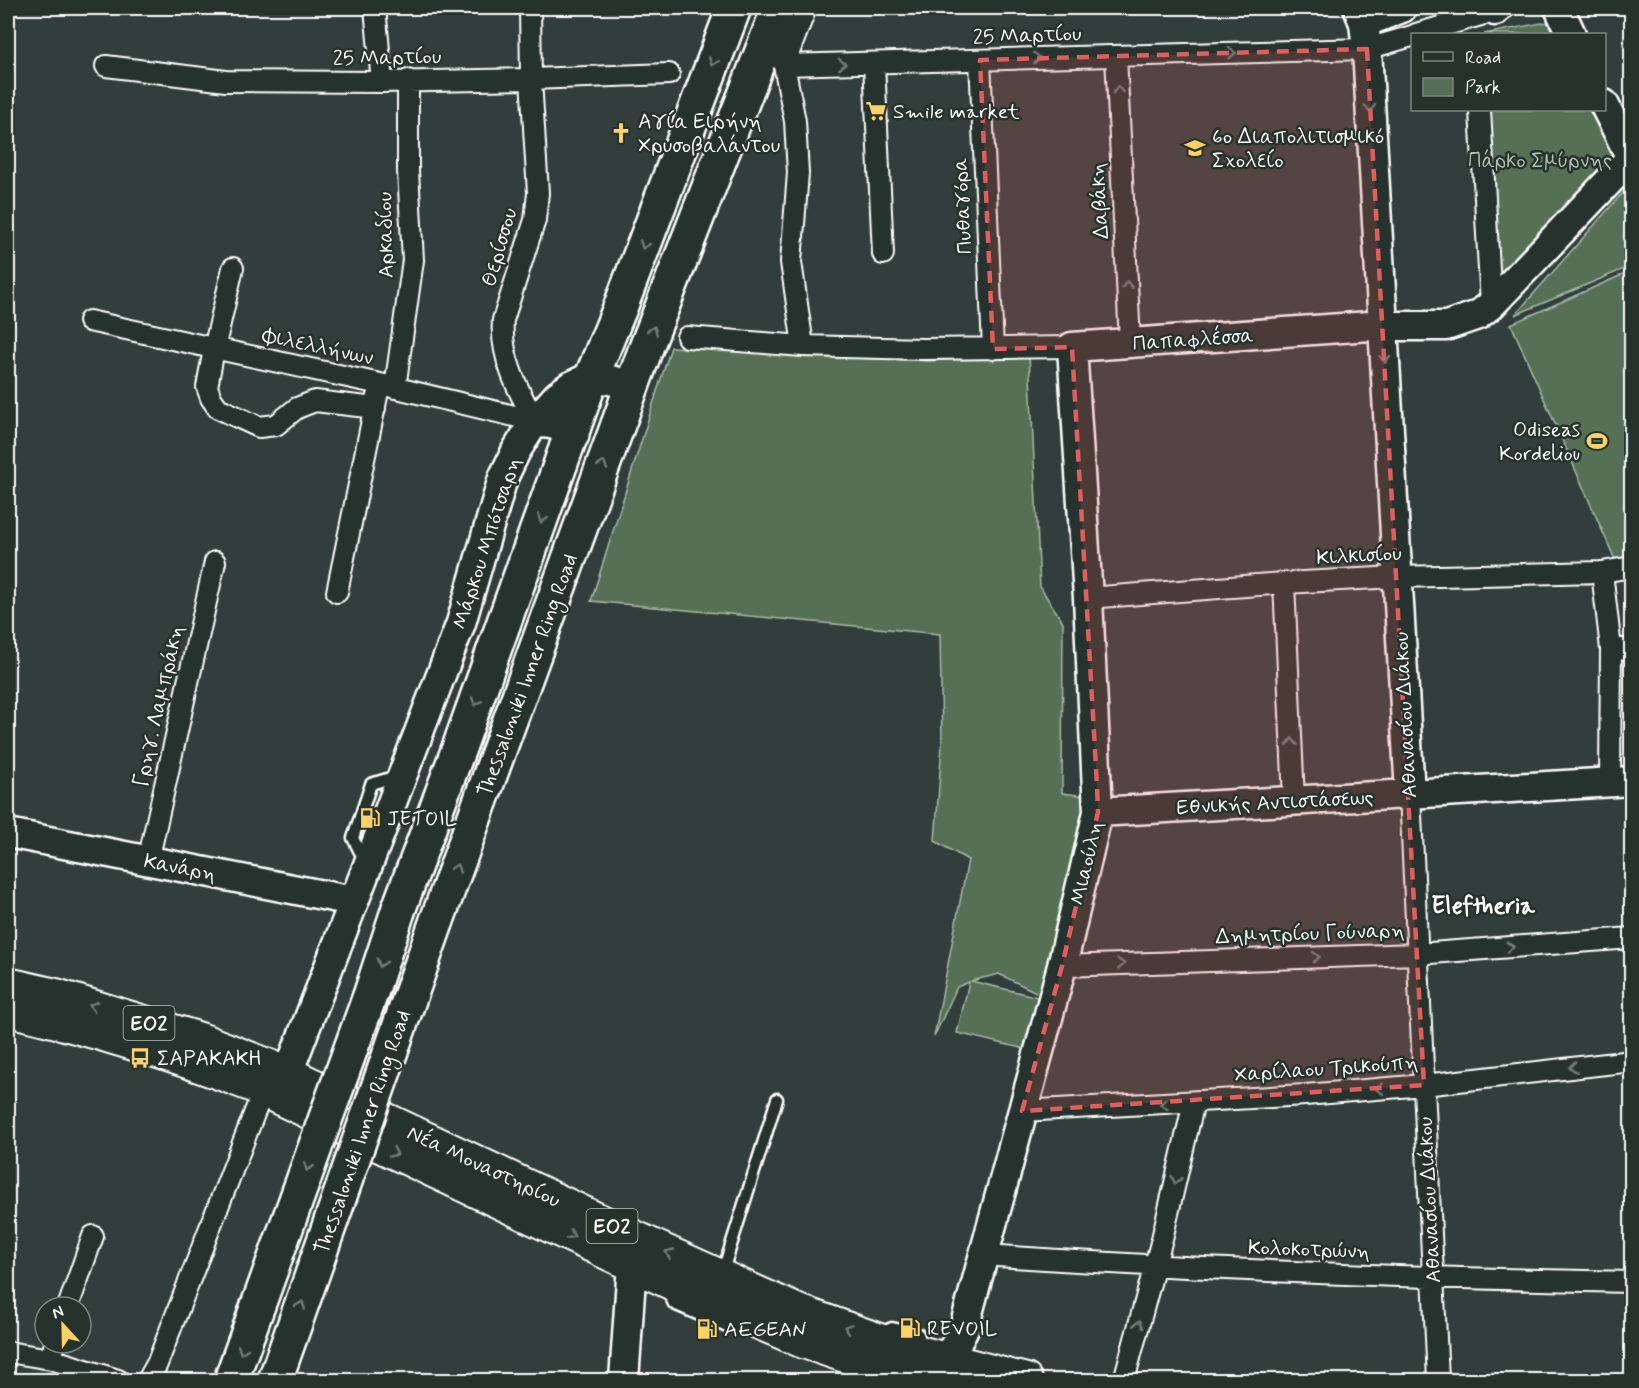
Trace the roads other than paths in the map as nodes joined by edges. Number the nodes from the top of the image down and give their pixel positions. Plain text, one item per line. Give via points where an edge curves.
1 (375, 8) edge
2 (530, 8) edge
3 (734, 8) edge
4 (779, 8) edge
5 (806, 8) edge
6 (1402, 8) edge
7 (1559, 8) edge
8 (1499, 9) edge
9 (1363, 27) edge
10 (1421, 33) edge
11 (1572, 33) edge
12 (1411, 35) edge
13 (1116, 56) junction
14 (980, 60) junction
15 (874, 63) junction
16 (784, 65) junction
17 (106, 66) dead end
18 (669, 74) dead end
19 (531, 79) junction
20 (408, 80) junction
21 (382, 82) junction
22 (1480, 111) edge
23 (1617, 114) edge
24 (1631, 159) edge
25 (883, 254) dead end
26 (233, 268) dead end
27 (1491, 305) junction
28 (89, 321) dead end
29 (1383, 326) junction
30 (687, 337) dead end
31 (1130, 343) junction
32 (802, 346) junction
33 (1072, 347) junction
34 (214, 349) junction
35 (993, 349) junction
36 (592, 376) junction
37 (632, 385) junction
38 (387, 386) junction
39 (375, 408) junction
40 (535, 421) junction
41 (572, 435) junction
42 (215, 562) dead end
43 (1632, 567) edge
44 (1602, 573) junction
45 (1397, 577) junction
46 (1284, 582) junction
47 (337, 592) dead end
48 (1088, 598) junction
49 (1611, 649) junction
50 (1632, 649) edge
51 (394, 778) junction
52 (1621, 781) edge
53 (1410, 794) junction
54 (1294, 800) junction
55 (1098, 812) junction
56 (8, 833) edge
57 (360, 852) dead end
58 (148, 861) junction
59 (353, 901) junction
60 (1632, 938) edge
61 (1417, 954) junction
62 (1062, 966) junction
63 (8, 984) edge
64 (8, 1010) edge
65 (1632, 1061) edge
66 (275, 1082) junction
67 (1424, 1085) junction
68 (777, 1099) dead end
69 (1194, 1102) junction
70 (1022, 1111) junction
71 (93, 1236) dead end
72 (984, 1255) junction
73 (632, 1264) junction
74 (1154, 1267) junction
75 (721, 1277) junction
76 (1433, 1278) junction
77 (1632, 1282) edge
78 (669, 1294) dead end
79 (72, 1295) edge
80 (738, 1324) dead end
81 (885, 1331) dead end
82 (33, 1351) edge
83 (8, 1352) edge
84 (62, 1355) edge
85 (932, 1361) edge
86 (118, 1380) edge
87 (148, 1380) edge
88 (231, 1380) edge
89 (275, 1380) edge
90 (624, 1380) edge
91 (915, 1380) edge
92 (1026, 1380) edge
93 (1124, 1380) edge
94 (1438, 1380) edge

1 - 21 street
2 - 19 street, Θερίσσου
3 -> 36 highway, Thessaloniki Inner Ring Road
37 -> 4 highway, Thessaloniki Inner Ring Road
5 - 16 street
6 - 9 street
7 - 11 street
8 - 10 street, 25 Μαρτίου
9 - 12 street, 25 Μαρτίου
13 -> 9 street, 25 Μαρτίου
9 -> 29 street, Αθανασίου Διάκου
14 -> 13 street, 25 Μαρτίου
31 -> 13 street, Δαβάκη
14 - 15 street, 25 Μαρτίου
14 - 35 street, Πυθαγόρα
16 -> 15 street, 25 Μαρτίου
15 - 25 street
16 - 32 street via 795,121 798,173 791,262
17 - 21 street, 25 Μαρτίου via 226,81
18 - 19 street, 25 Μαρτίου
19 - 20 street, 25 Μαρτίου
19 - 40 street, Θερίσσου via 538,194 535,220 502,331 516,387
20 - 21 street, 25 Μαρτίου
20 - 38 street, Αρκαδίου via 413,260
22 - 27 street
23 - 24 street
24 - 27 street, Παπαφλέσσα
26 - 34 street
27 - 29 street, Παπαφλέσσα via 1478,315 1446,326
28 - 34 street, Φιλελλήνων
29 - 31 street, Παπαφλέσσα
29 -> 45 street, Αθανασίου Διάκου
30 - 32 street, Παπαφλέσσα
31 - 33 street, Παπαφλέσσα
32 - 35 street, Παπαφλέσσα
33 - 35 street, Παπαφλέσσα
33 - 48 street, Μιαούλη
34 - 38 street, Φιλελλήνων
34 - 39 street via 207,387 211,398 218,408 259,427 276,425 297,408 315,401
36 - 37 street
36 - 40 street, Μάρκου Μπότσαρη via 558,395
36 - 41 highway, Thessaloniki Inner Ring Road
89 -> 37 highway, Thessaloniki Inner Ring Road, bridge
38 - 39 street, Αρκαδίου
38 - 40 street, Φιλελλήνων
39 - 47 street, Αρκαδίου
40 - 41 highway via 557,422
40 - 51 street, Μάρκου Μπότσαρη via 503,478 460,623
41 -> 88 highway, Thessaloniki Inner Ring Road, bridge
42 - 58 street, Γρηγ. Λαμπράκη
43 - 44 street, Κιλκισίου
44 - 45 street, Κιλκισίου
44 - 49 street
45 - 46 street, Κιλκισίου
45 - 53 street, Αθανασίου Διάκου
46 - 48 street, Κιλκισίου
54 -> 46 street
48 - 55 street, Μιαούλη
49 - 50 street
49 - 52 street
51 - 57 lane via 371,784 353,838
51 - 59 street, Μάρκου Μπότσαρη
52 - 53 street, Εθνικής Αντιστάσεως
53 - 54 street, Εθνικής Αντιστάσεως
53 - 61 street, Αθανασίου Διάκου
54 - 55 street, Εθνικής Αντιστάσεως
55 - 62 street, Μιαούλη
56 - 58 street, Κανάρη
58 - 59 street, Κανάρη
59 - 66 street, Μάρκου Μπότσαρη
61 -> 60 street, Δημητρίου Γούναρη
62 -> 61 street, Δημητρίου Γούναρη
61 - 67 street, Αθανασίου Διάκου
62 - 70 street, Μιαούλη
66 -> 63 main road, Νέα Μοναστηρίου / ΕΟ2 via 200,1039
64 - 66 main road, Νέα Μοναστηρίου / ΕΟ2
65 -> 67 street, Χαρίλαου Τρικούπη
66 -> 73 main road, Νέα Μοναστηρίου / ΕΟ2
75 -> 66 main road, Νέα Μοναστηρίου / ΕΟ2
66 - 87 street
67 -> 69 street, Χαρίλαου Τρικούπη
67 - 76 street, Αθανασίου Διάκου
68 - 75 lane
69 -> 70 street, Χαρίλαου Τρικούπη
69 -> 74 street
70 - 72 street, Μιαούλη
71 - 79 street
72 - 74 street, Κολοκοτρώνη
72 - 85 street, Μιαούλη via 958,1341
73 - 90 street
73 - 91 main road, Νέα Μοναστηρίου / ΕΟ2 via 801,1341
74 - 76 street, Κολοκοτρώνη
93 -> 74 street
85 -> 75 main road, Νέα Μοναστηρίου / ΕΟ2
76 - 77 street, Κολοκοτρώνη
76 - 94 street, Αθανασίου Διάκου
78 - 80 lane via 674,1304 727,1327
81 - 85 lane via 892,1328 918,1334
82 - 83 street
84 - 86 street
85 - 92 main road, Νέα Μοναστηρίου / ΕΟ2

